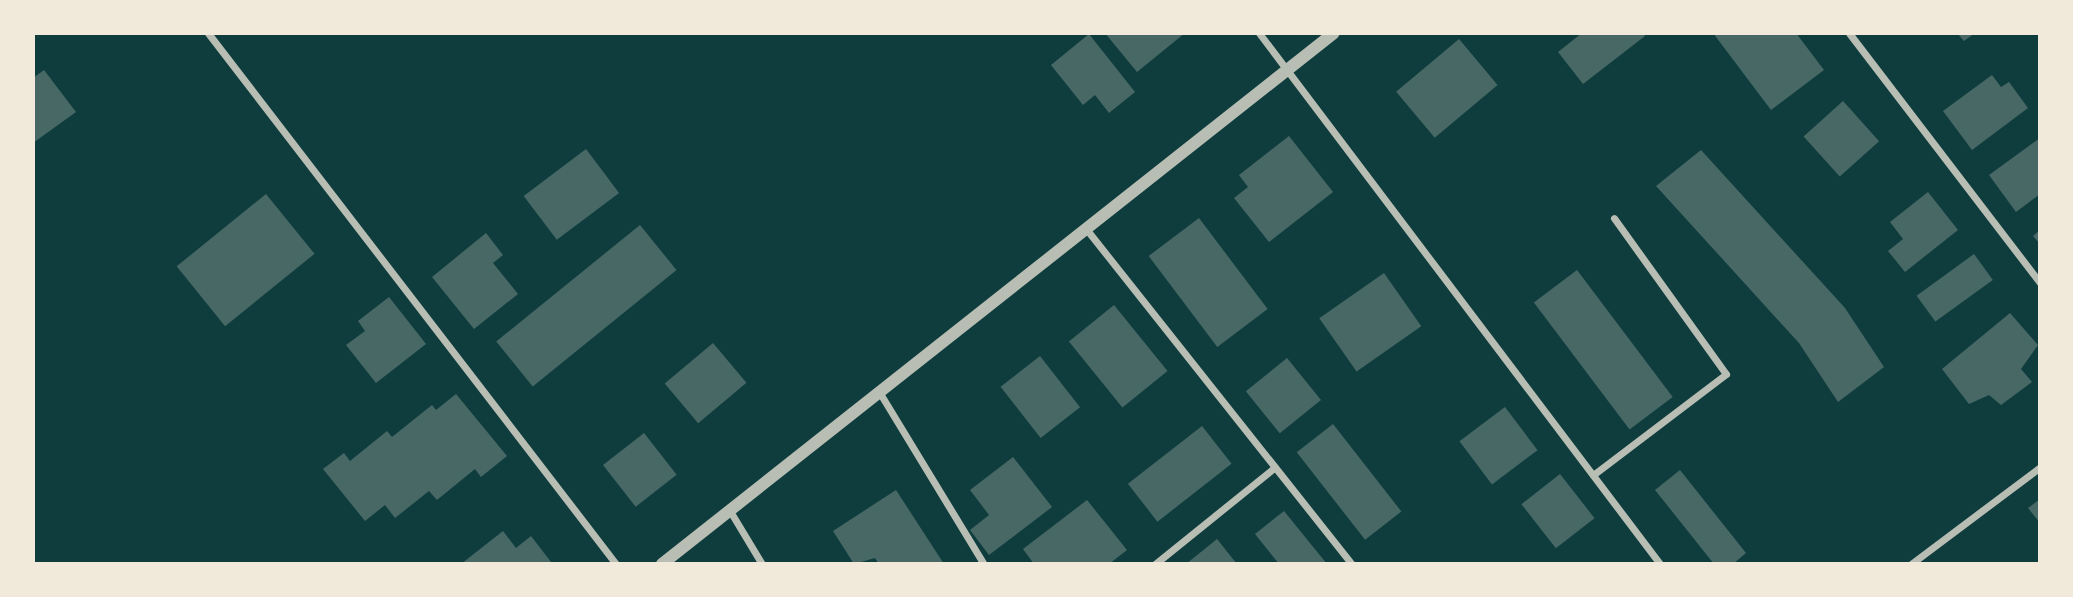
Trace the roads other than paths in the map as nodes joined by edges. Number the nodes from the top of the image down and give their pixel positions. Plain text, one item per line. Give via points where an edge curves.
1 (208, 33) edge
2 (1259, 33) edge
3 (1334, 33) edge
4 (1849, 33) edge
5 (1287, 70) junction
6 (1614, 218) dead end
7 (1087, 230) junction
8 (2040, 283) edge
9 (877, 389) junction
10 (1275, 467) junction
11 (2040, 467) edge
12 (1593, 475) junction
13 (730, 511) junction
14 (1167, 560) edge
15 (616, 564) edge
16 (662, 564) edge
17 (762, 564) edge
18 (984, 564) edge
19 (1155, 564) edge
20 (1352, 564) edge
21 (1660, 564) edge
22 (1911, 564) edge

1 - 15 street
2 - 5 street
3 - 5 street
4 - 8 street
5 - 7 street
5 - 12 street
6 - 12 street via 1726,374
7 - 9 street
7 - 10 street
9 - 13 street
9 - 18 street
10 - 14 street
10 - 20 street
11 - 22 street
12 - 21 street
13 - 16 street
13 - 17 street
14 - 19 street

